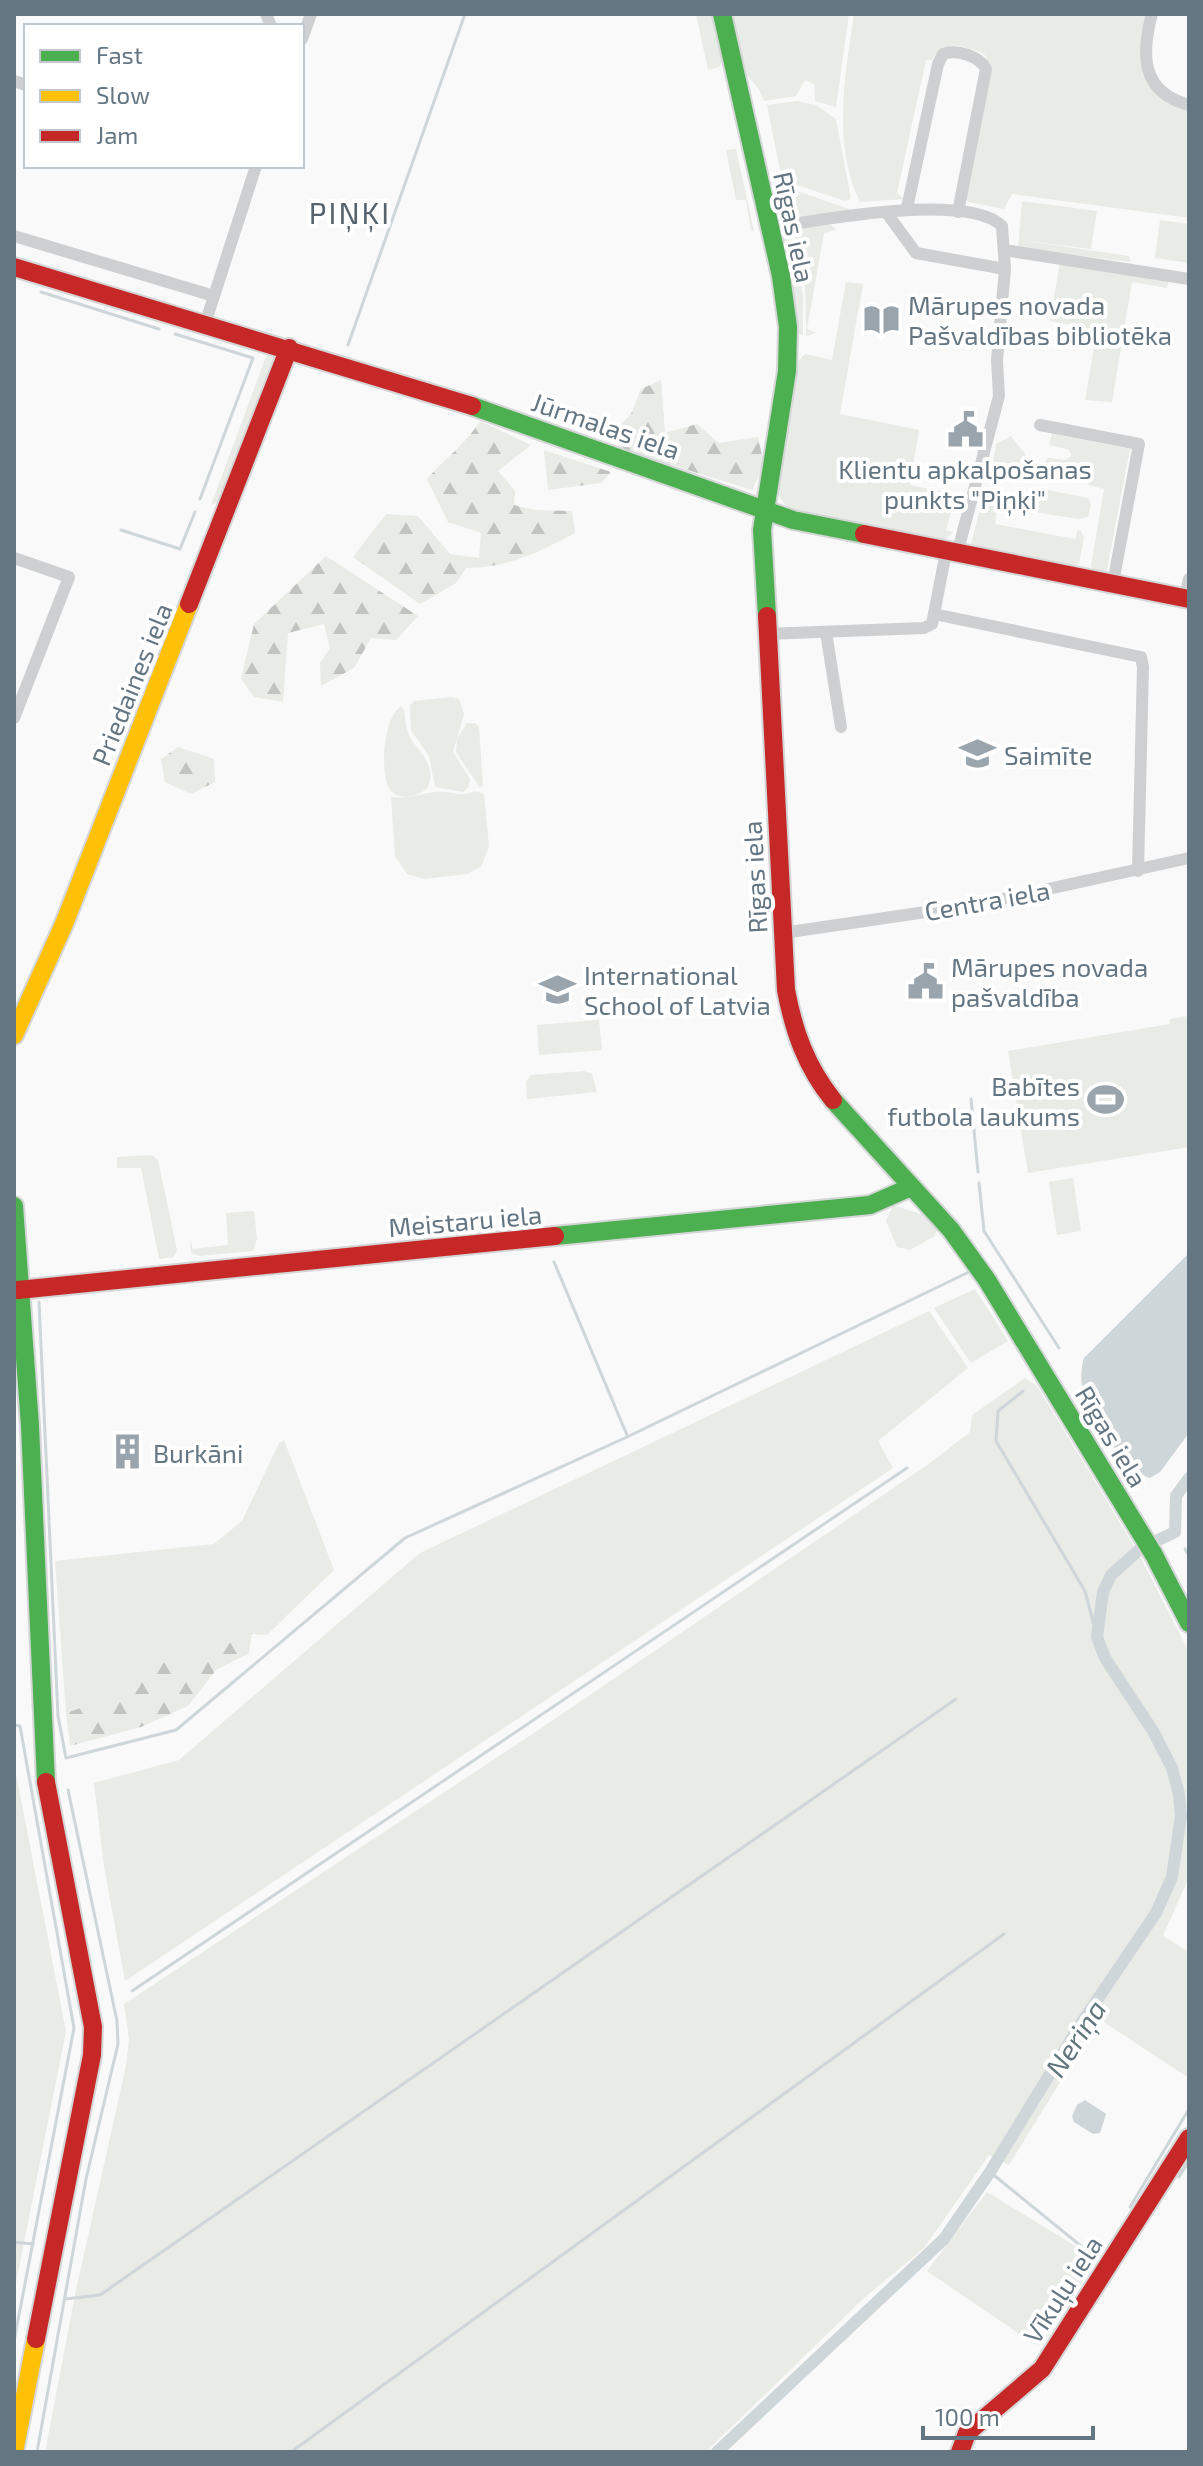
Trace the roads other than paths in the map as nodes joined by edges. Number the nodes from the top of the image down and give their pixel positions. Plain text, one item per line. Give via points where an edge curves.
1 (311, 14) edge
2 (722, 14) edge
3 (1152, 14) edge
4 (304, 33) edge
5 (1189, 105) edge
6 (255, 168) edge
7 (907, 208) junction
8 (886, 212) junction
9 (958, 212) junction
10 (770, 228) junction
11 (14, 236) edge
12 (1004, 250) junction
13 (14, 267) edge
14 (1005, 269) junction
15 (1189, 279) edge
16 (214, 296) junction
17 (205, 324) junction
18 (289, 348) junction
19 (1040, 425) dead end
20 (765, 509) junction
21 (951, 553) junction
22 (14, 558) edge
23 (1189, 579) edge
24 (1113, 583) junction
25 (1187, 599) edge
26 (934, 614) junction
27 (826, 632) junction
28 (765, 634) junction
29 (14, 718) edge
30 (841, 727) dead end
31 (1189, 858) edge
32 (1138, 871) junction
33 (783, 933) junction
34 (14, 1035) edge
35 (911, 1187) junction
36 (14, 1206) edge
37 (18, 1290) junction
38 (22, 1428) edge
39 (1189, 1623) edge
40 (1189, 2138) edge
41 (14, 2452) edge
42 (960, 2452) edge

1 - 4 street
2 - 10 street, Rīgas iela
3 - 5 street via 1145,60 1156,88
6 - 16 street
7 - 8 street
7 - 9 street
7 - 9 street via 938,64 950,52 976,58 986,69
8 - 10 street
8 - 14 street via 916,253
9 - 12 street via 1001,224
10 - 20 street, Rīgas iela via 788,340
11 - 16 street
12 - 14 street
12 - 15 street
13 - 17 street, Jūrmalas iela
14 - 21 street via 999,396
16 - 17 street
17 - 18 street, Jūrmalas iela
18 - 20 street, Jūrmalas iela
18 - 34 street, Priedaines iela via 64,924
19 - 24 street via 1139,444
20 - 21 street, Jūrmalas iela via 793,520
20 - 28 street, Rīgas iela
21 - 24 street, Jūrmalas iela
21 - 26 street
22 - 29 street via 69,577
23 - 25 street
24 - 25 street, Jūrmalas iela
26 - 27 street via 932,624 924,628
26 - 32 street via 1141,657
27 - 28 street
27 - 30 street
28 - 33 street, Rīgas iela
31 - 32 street, Centra iela
32 - 33 street, Centra iela via 980,904
33 - 35 street, Rīgas iela via 790,1013 813,1075
35 - 37 street, Meistaru iela via 870,1205
35 - 39 street, Rīgas iela via 987,1280
36 - 37 street
37 - 38 street
38 - 41 street via 44,1693 45,1775 93,2041
40 - 42 street, Vīkuļu iela via 1042,2369 967,2433

